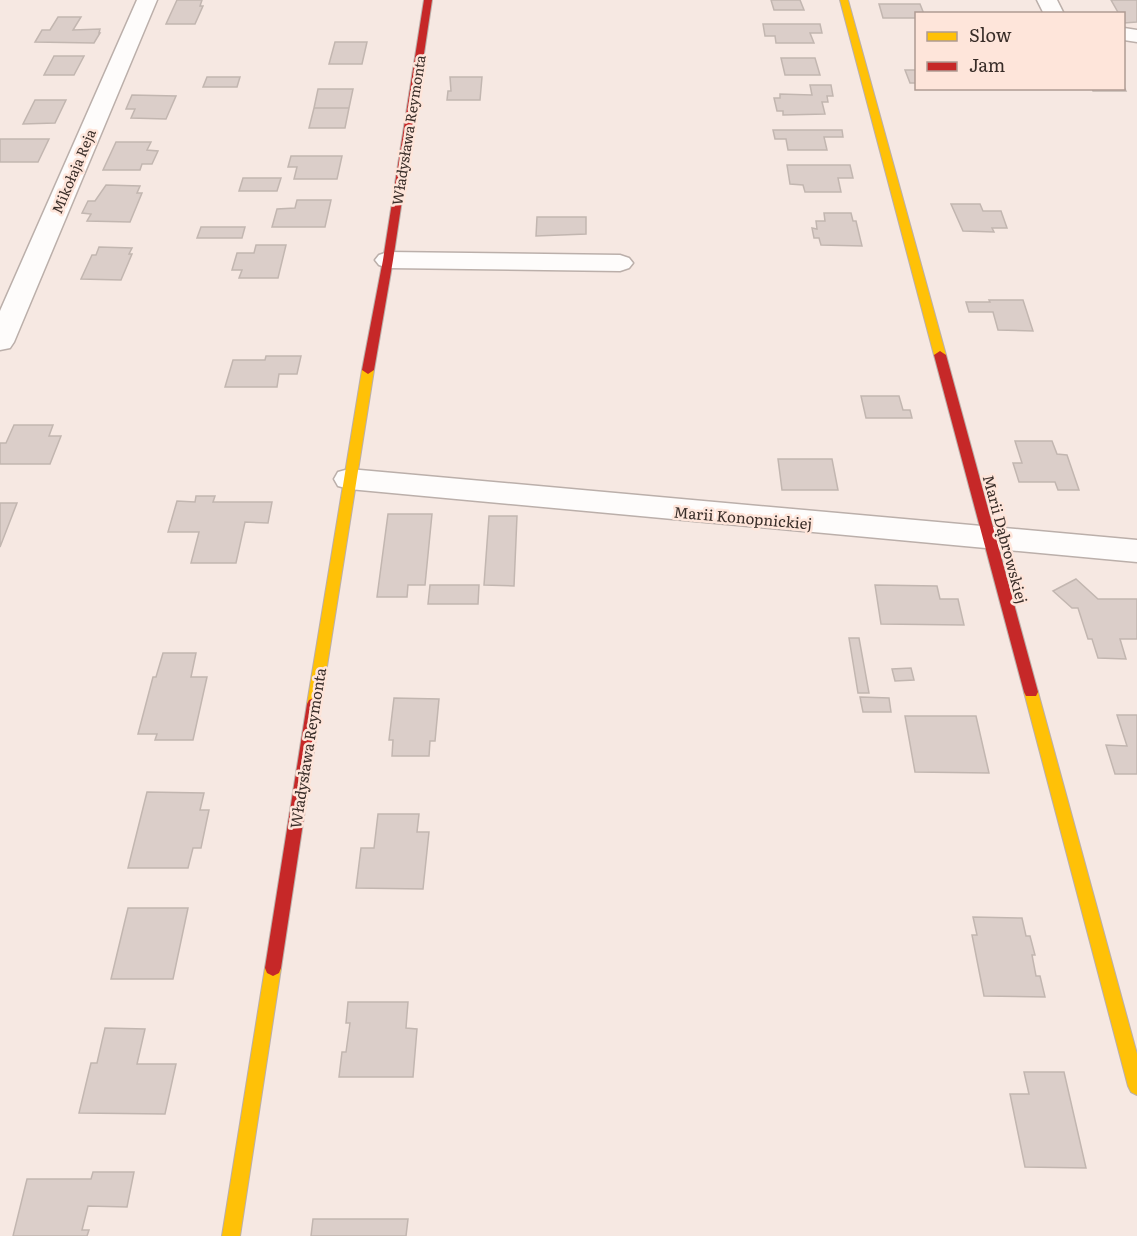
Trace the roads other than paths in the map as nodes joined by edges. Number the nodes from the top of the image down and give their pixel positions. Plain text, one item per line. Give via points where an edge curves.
1 (147, 0) edge
2 (428, 0) edge
3 (844, 0) edge
4 (388, 260) junction
5 (620, 263) dead end
6 (0, 342) edge
7 (349, 479) junction
8 (989, 539) junction
9 (1137, 551) edge
10 (1137, 1086) edge
11 (231, 1236) edge

1 - 6 street, Mikołaja Reja
2 - 4 street, Władysława Reymonta
3 - 8 street, Marii Dąbrowskiej
4 - 5 street
4 - 7 street, Władysława Reymonta
7 - 8 street, Marii Konopnickiej
7 - 11 street, Władysława Reymonta
8 - 9 street, Marii Konopnickiej
8 - 10 street, Marii Dąbrowskiej

